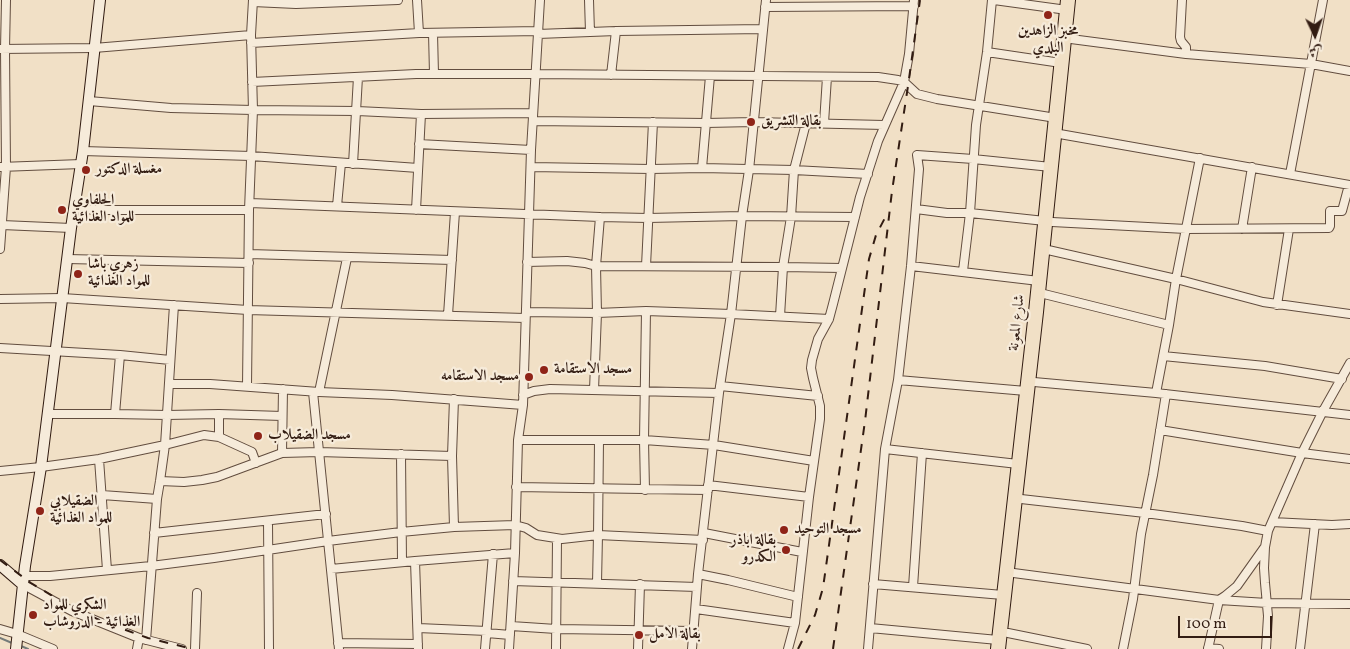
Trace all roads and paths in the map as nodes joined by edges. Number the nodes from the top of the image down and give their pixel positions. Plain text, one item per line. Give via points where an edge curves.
1 (6, 0) edge
2 (100, 0) edge
3 (398, 0) edge
4 (417, 0) edge
5 (540, 0) edge
6 (589, 0) edge
7 (993, 0) edge
8 (1182, 0) edge
9 (1323, 0) edge
10 (253, 1) edge
11 (914, 3) edge
12 (1070, 3) edge
13 (765, 4) edge
14 (763, 30) junction
15 (616, 31) junction
16 (538, 32) junction
17 (590, 32) junction
18 (433, 33) junction
19 (419, 34) junction
20 (251, 39) junction
21 (1071, 40) junction
22 (94, 48) junction
23 (2, 49) edge
24 (987, 52) junction
25 (1186, 54) junction
26 (1061, 63) junction
27 (1311, 64) junction
28 (1350, 71) edge
29 (434, 74) junction
30 (535, 74) junction
31 (612, 75) junction
32 (710, 76) junction
33 (758, 76) junction
34 (358, 77) junction
35 (827, 77) junction
36 (252, 82) junction
37 (904, 82) junction
38 (3, 92) edge
39 (89, 101) junction
40 (979, 106) junction
41 (253, 110) junction
42 (357, 111) junction
43 (421, 114) junction
44 (533, 117) junction
45 (1056, 118) junction
46 (653, 122) junction
47 (706, 122) junction
48 (754, 122) junction
49 (806, 123) junction
50 (824, 123) junction
51 (884, 125) junction
52 (1057, 134) junction
53 (419, 144) junction
54 (531, 150) junction
55 (83, 151) junction
56 (251, 156) junction
57 (1200, 158) junction
58 (974, 159) junction
59 (341, 163) junction
60 (81, 164) junction
61 (353, 164) junction
62 (3, 167) edge
63 (531, 167) junction
64 (1051, 167) junction
65 (1252, 167) junction
66 (418, 168) junction
67 (702, 168) junction
68 (651, 169) junction
69 (749, 170) junction
70 (794, 170) junction
71 (868, 174) junction
72 (1290, 174) junction
73 (1350, 185) edge
74 (249, 206) junction
75 (337, 206) junction
76 (75, 208) junction
77 (916, 209) junction
78 (416, 210) junction
79 (455, 212) junction
80 (529, 213) junction
81 (970, 213) junction
82 (600, 216) junction
83 (742, 216) junction
84 (791, 217) junction
85 (648, 218) junction
86 (855, 218) junction
87 (1048, 222) junction
88 (2, 225) junction
89 (71, 228) junction
90 (1186, 229) junction
91 (1242, 229) junction
92 (1289, 229) junction
93 (0, 249) edge
94 (1048, 250) junction
95 (249, 254) junction
96 (67, 258) junction
97 (347, 258) junction
98 (452, 260) junction
99 (527, 262) junction
100 (249, 264) junction
101 (596, 266) junction
102 (646, 266) junction
103 (911, 266) junction
104 (737, 267) junction
105 (783, 267) junction
106 (842, 268) junction
107 (963, 271) junction
108 (1176, 279) junction
109 (1041, 288) junction
110 (62, 298) junction
111 (0, 299) edge
112 (174, 305) junction
113 (1277, 305) junction
114 (248, 310) junction
115 (646, 311) junction
116 (597, 312) junction
117 (1350, 312) edge
118 (336, 313) junction
119 (731, 314) junction
120 (448, 315) junction
121 (526, 315) junction
122 (780, 316) junction
123 (829, 319) junction
124 (1169, 325) junction
125 (0, 348) edge
126 (56, 350) junction
127 (120, 355) junction
128 (1163, 356) junction
129 (170, 360) junction
130 (1350, 363) edge
131 (1342, 379) junction
132 (898, 380) junction
133 (169, 384) junction
134 (247, 386) junction
135 (1030, 387) junction
136 (283, 389) junction
137 (594, 390) junction
138 (720, 390) junction
139 (316, 392) junction
140 (644, 392) junction
141 (1156, 393) junction
142 (1166, 394) junction
143 (523, 395) junction
144 (818, 396) junction
145 (454, 399) junction
146 (522, 405) junction
147 (1323, 411) junction
148 (48, 414) junction
149 (115, 414) junction
150 (218, 414) junction
151 (167, 415) junction
152 (1350, 415) edge
153 (282, 416) junction
154 (1160, 430) junction
155 (218, 437) junction
156 (518, 440) junction
157 (599, 440) junction
158 (644, 440) junction
159 (165, 445) junction
160 (714, 445) junction
161 (885, 450) junction
162 (319, 452) junction
163 (922, 453) junction
164 (1302, 453) junction
165 (282, 454) junction
166 (401, 454) junction
167 (452, 456) junction
168 (99, 459) junction
169 (1350, 459) edge
170 (814, 461) junction
171 (256, 462) junction
172 (1018, 464) junction
173 (41, 467) junction
174 (0, 471) edge
175 (160, 481) junction
176 (516, 487) junction
177 (708, 488) junction
178 (599, 489) junction
179 (645, 490) junction
180 (102, 496) junction
181 (809, 497) junction
182 (157, 499) junction
183 (1021, 500) junction
184 (1145, 513) junction
185 (326, 514) junction
186 (268, 521) junction
187 (1272, 522) junction
188 (1316, 524) junction
189 (1350, 524) edge
190 (515, 525) junction
191 (454, 527) junction
192 (1268, 531) junction
193 (401, 532) junction
194 (154, 533) junction
195 (598, 535) junction
196 (704, 536) junction
197 (557, 538) junction
198 (328, 541) junction
199 (1265, 546) junction
200 (269, 550) junction
201 (802, 552) junction
202 (515, 553) junction
203 (493, 554) junction
204 (415, 561) junction
205 (402, 562) junction
206 (0, 565) edge
207 (151, 566) junction
208 (331, 569) junction
209 (107, 570) junction
210 (1010, 572) junction
211 (698, 574) junction
212 (23, 580) junction
213 (513, 580) junction
214 (557, 583) junction
215 (597, 583) junction
216 (640, 584) junction
217 (873, 584) junction
218 (697, 587) junction
219 (913, 587) junction
220 (1135, 588) junction
221 (197, 593) dead end
222 (1003, 595) junction
223 (798, 597) junction
224 (1219, 600) junction
225 (1267, 603) junction
226 (1306, 603) junction
227 (1350, 604) edge
228 (696, 609) junction
229 (795, 622) junction
230 (418, 628) junction
231 (870, 628) junction
232 (0, 629) edge
233 (556, 629) junction
234 (510, 630) junction
235 (638, 630) junction
236 (693, 631) junction
237 (487, 632) junction
238 (17, 636) junction
239 (142, 639) junction
240 (1002, 643) edge
241 (338, 646) edge
242 (418, 646) edge
243 (1208, 648) edge
244 (16, 649) edge
245 (53, 649) edge
246 (137, 649) edge
247 (182, 649) edge
248 (195, 649) edge
249 (269, 649) edge
250 (485, 649) edge
251 (509, 649) edge
252 (556, 649) edge
253 (638, 649) edge
254 (692, 649) edge
255 (788, 649) edge
256 (868, 649) edge
257 (1087, 649) edge
258 (1123, 649) edge
259 (1219, 649) edge
260 (1266, 649) edge
261 (1300, 649) edge

1 - 23 street
2 - 22 street
3 - 10 street via 296,4
4 - 19 street
5 - 16 street
6 - 17 street
7 - 12 street
7 - 24 street
8 - 25 street via 1180,37
9 - 27 street
10 - 20 street
11 - 13 street
11 - 37 street
12 - 21 highway, شارع المعونة
12 - 26 highway, شارع المعونة
13 - 14 street
14 - 15 street
14 - 33 street
15 - 17 street
15 - 31 street
16 - 17 street
16 - 18 street
16 - 30 street
18 - 19 street
18 - 29 street
19 - 20 street
20 - 22 street
20 - 36 street
21 - 25 street
21 - 52 highway, شارع المعونة
22 - 23 street
22 - 39 street
23 - 38 street
24 - 26 street
24 - 40 street
25 - 27 street
26 - 45 highway, شارع المعونة
27 - 28 street
27 - 72 street
29 - 30 street
29 - 34 street
30 - 31 street
30 - 44 street
31 - 32 street
32 - 33 street
32 - 47 street
33 - 35 street
33 - 48 street
34 - 36 street
34 - 42 street
35 - 37 street
35 - 50 street
36 - 41 street
37 - 40 street via 917,94
37 - 51 street
38 - 62 street
39 - 41 street via 170,108
39 - 55 street
40 - 45 street
40 - 58 street
41 - 42 street
41 - 56 street
42 - 43 street
42 - 61 street
43 - 44 street
43 - 53 street
44 - 46 street
44 - 54 street
45 - 52 highway, شارع المعونة
46 - 47 street
46 - 68 street
47 - 48 street
47 - 67 street
48 - 49 street
48 - 69 street
49 - 50 street
49 - 70 street
50 - 51 street
51 - 71 street
52 - 57 street
52 - 64 highway, شارع المعونة
52 - 87 highway, شارع المعونة
53 - 54 street
53 - 66 street
54 - 63 street
55 - 56 street
55 - 60 street
56 - 59 street
56 - 74 street
57 - 65 street
57 - 90 street
58 - 64 street
58 - 77 street via 917,155
58 - 81 street
59 - 61 street
59 - 75 street
60 - 62 street
60 - 76 street
61 - 66 street
62 - 88 street
63 - 68 street
63 - 80 street
64 - 87 highway, شارع المعونة
65 - 72 street
65 - 91 street
66 - 78 street
67 - 68 street
67 - 69 street
68 - 85 street
69 - 70 street
69 - 83 street
70 - 71 street
70 - 84 street
71 - 86 street
72 - 73 street
73 - 92 street via 1342,211 1330,212 1329,228
74 - 75 street
74 - 76 street
74 - 95 street
75 - 78 street
76 - 89 street
77 - 81 street
77 - 103 street
78 - 79 street
79 - 80 street
79 - 98 street
80 - 82 street
80 - 99 street
81 - 87 street
81 - 107 street
82 - 85 street
82 - 101 street
83 - 84 street
83 - 85 street
83 - 104 street
84 - 86 street
84 - 105 street
85 - 102 street
86 - 106 street
87 - 90 street
87 - 94 highway, شارع المعونة
87 - 109 highway, شارع المعونة
88 - 89 street
88 - 93 street
89 - 96 street
90 - 91 street
90 - 108 street
91 - 92 street
92 - 113 street
94 - 108 street
94 - 109 highway, شارع المعونة
95 - 97 street
95 - 100 street
96 - 100 street
96 - 110 street
97 - 98 street
97 - 118 street
98 - 120 street
99 - 101 street via 567,261
99 - 121 street
100 - 114 street
101 - 102 street
101 - 116 street
102 - 104 street
103 - 107 street
103 - 132 street
104 - 105 street
104 - 119 street
105 - 106 street
105 - 122 street
106 - 123 street
107 - 109 street
108 - 113 street
108 - 124 street
109 - 124 street
109 - 135 highway, شارع المعونة
110 - 111 street
110 - 112 street
110 - 126 street
112 - 114 street
112 - 129 street
113 - 117 street
114 - 118 street
114 - 134 street
115 - 116 street
115 - 119 street
115 - 140 street
116 - 121 street
116 - 137 street
118 - 120 street
118 - 139 street
119 - 122 street
119 - 138 street
120 - 121 street
121 - 143 street
122 - 123 street
123 - 144 street via 818,339 812,360
124 - 128 street
125 - 126 street
126 - 127 street
126 - 148 street
127 - 129 street
127 - 149 street
128 - 131 street via 1265,366
128 - 141 street
129 - 133 street
130 - 131 street
131 - 147 street
132 - 135 street
132 - 161 street
133 - 134 street
133 - 151 street
134 - 136 street
135 - 141 street
135 - 172 highway, شارع المعونة
135 - 183 highway, شارع المعونة
136 - 139 street
136 - 153 street
137 - 140 street
137 - 143 street via 534,391
138 - 140 street
138 - 144 street
138 - 160 street
139 - 145 street
139 - 162 street
140 - 158 street
141 - 142 street
142 - 147 street
142 - 154 street
143 - 146 street
144 - 170 street via 820,419
145 - 146 street
145 - 167 street
146 - 156 street
147 - 152 street
147 - 164 street
148 - 149 street
148 - 173 street
149 - 151 street
150 - 151 street
150 - 153 street
150 - 155 street
151 - 159 street
153 - 165 street
154 - 164 street
154 - 184 street
155 - 159 street via 204,435
155 - 171 street via 252,452
156 - 157 street
156 - 176 street
157 - 158 street
157 - 178 street
158 - 160 street
158 - 179 street
159 - 168 street
159 - 175 street
160 - 170 street
160 - 177 street
161 - 163 street
161 - 217 street
162 - 165 street
162 - 166 street
162 - 185 street
163 - 172 street
163 - 219 street
164 - 169 street
164 - 187 street
165 - 171 street
166 - 167 street
166 - 193 street
167 - 191 street
168 - 173 street
168 - 180 street
170 - 181 street
171 - 175 street via 202,480
172 - 210 highway, شارع المعونة
173 - 174 street
173 - 212 street
175 - 182 street
176 - 178 street
176 - 190 street
177 - 179 street
177 - 181 street
177 - 196 street
178 - 179 street
178 - 195 street
180 - 182 street
180 - 209 street
181 - 201 street
182 - 194 street
183 - 184 street
183 - 210 highway, شارع المعونة
184 - 192 street
184 - 220 street
185 - 186 street
185 - 198 street
186 - 194 street
186 - 200 street
187 - 188 street
187 - 192 street
188 - 189 street
188 - 226 street
190 - 191 street
190 - 197 street via 537,535
190 - 202 street
191 - 193 street
192 - 199 street
193 - 198 street
193 - 205 street
194 - 207 street
195 - 196 street
195 - 197 street
195 - 215 street
196 - 201 street
196 - 211 street
197 - 214 street
198 - 200 street
198 - 208 street
199 - 224 street via 1237,586
199 - 225 street
200 - 207 street
200 - 249 street
201 - 223 street
202 - 203 street
202 - 213 street
203 - 204 street
203 - 237 street
204 - 205 street
204 - 230 street
205 - 208 street
206 - 212 street
207 - 209 street
207 - 239 street
208 - 241 street
209 - 212 street
210 - 220 street
210 - 222 highway, شارع المعونة
210 - 240 highway, شارع المعونة
211 - 218 street
211 - 223 street
212 - 238 street
212 - 239 street via 72,611
213 - 214 street
213 - 234 street
214 - 215 street
214 - 233 street
215 - 216 street
216 - 218 street
216 - 235 street
217 - 219 street
217 - 231 street
218 - 228 street
219 - 222 street
220 - 224 street
220 - 258 street
221 - 248 street
222 - 240 highway, شارع المعونة
223 - 229 street
224 - 225 street
224 - 243 street
225 - 226 street
225 - 260 street
226 - 227 street
226 - 261 street
228 - 229 street
228 - 236 street
229 - 255 street
230 - 237 street
230 - 242 street
231 - 240 street
231 - 256 street
232 - 238 street
233 - 234 street
233 - 235 street
233 - 252 street
234 - 237 street
234 - 251 street
235 - 236 street
235 - 253 street
236 - 254 street
237 - 250 street
238 - 244 street
238 - 245 street
239 - 246 street
239 - 247 street
240 - 257 street
241 - 242 street
243 - 259 street

